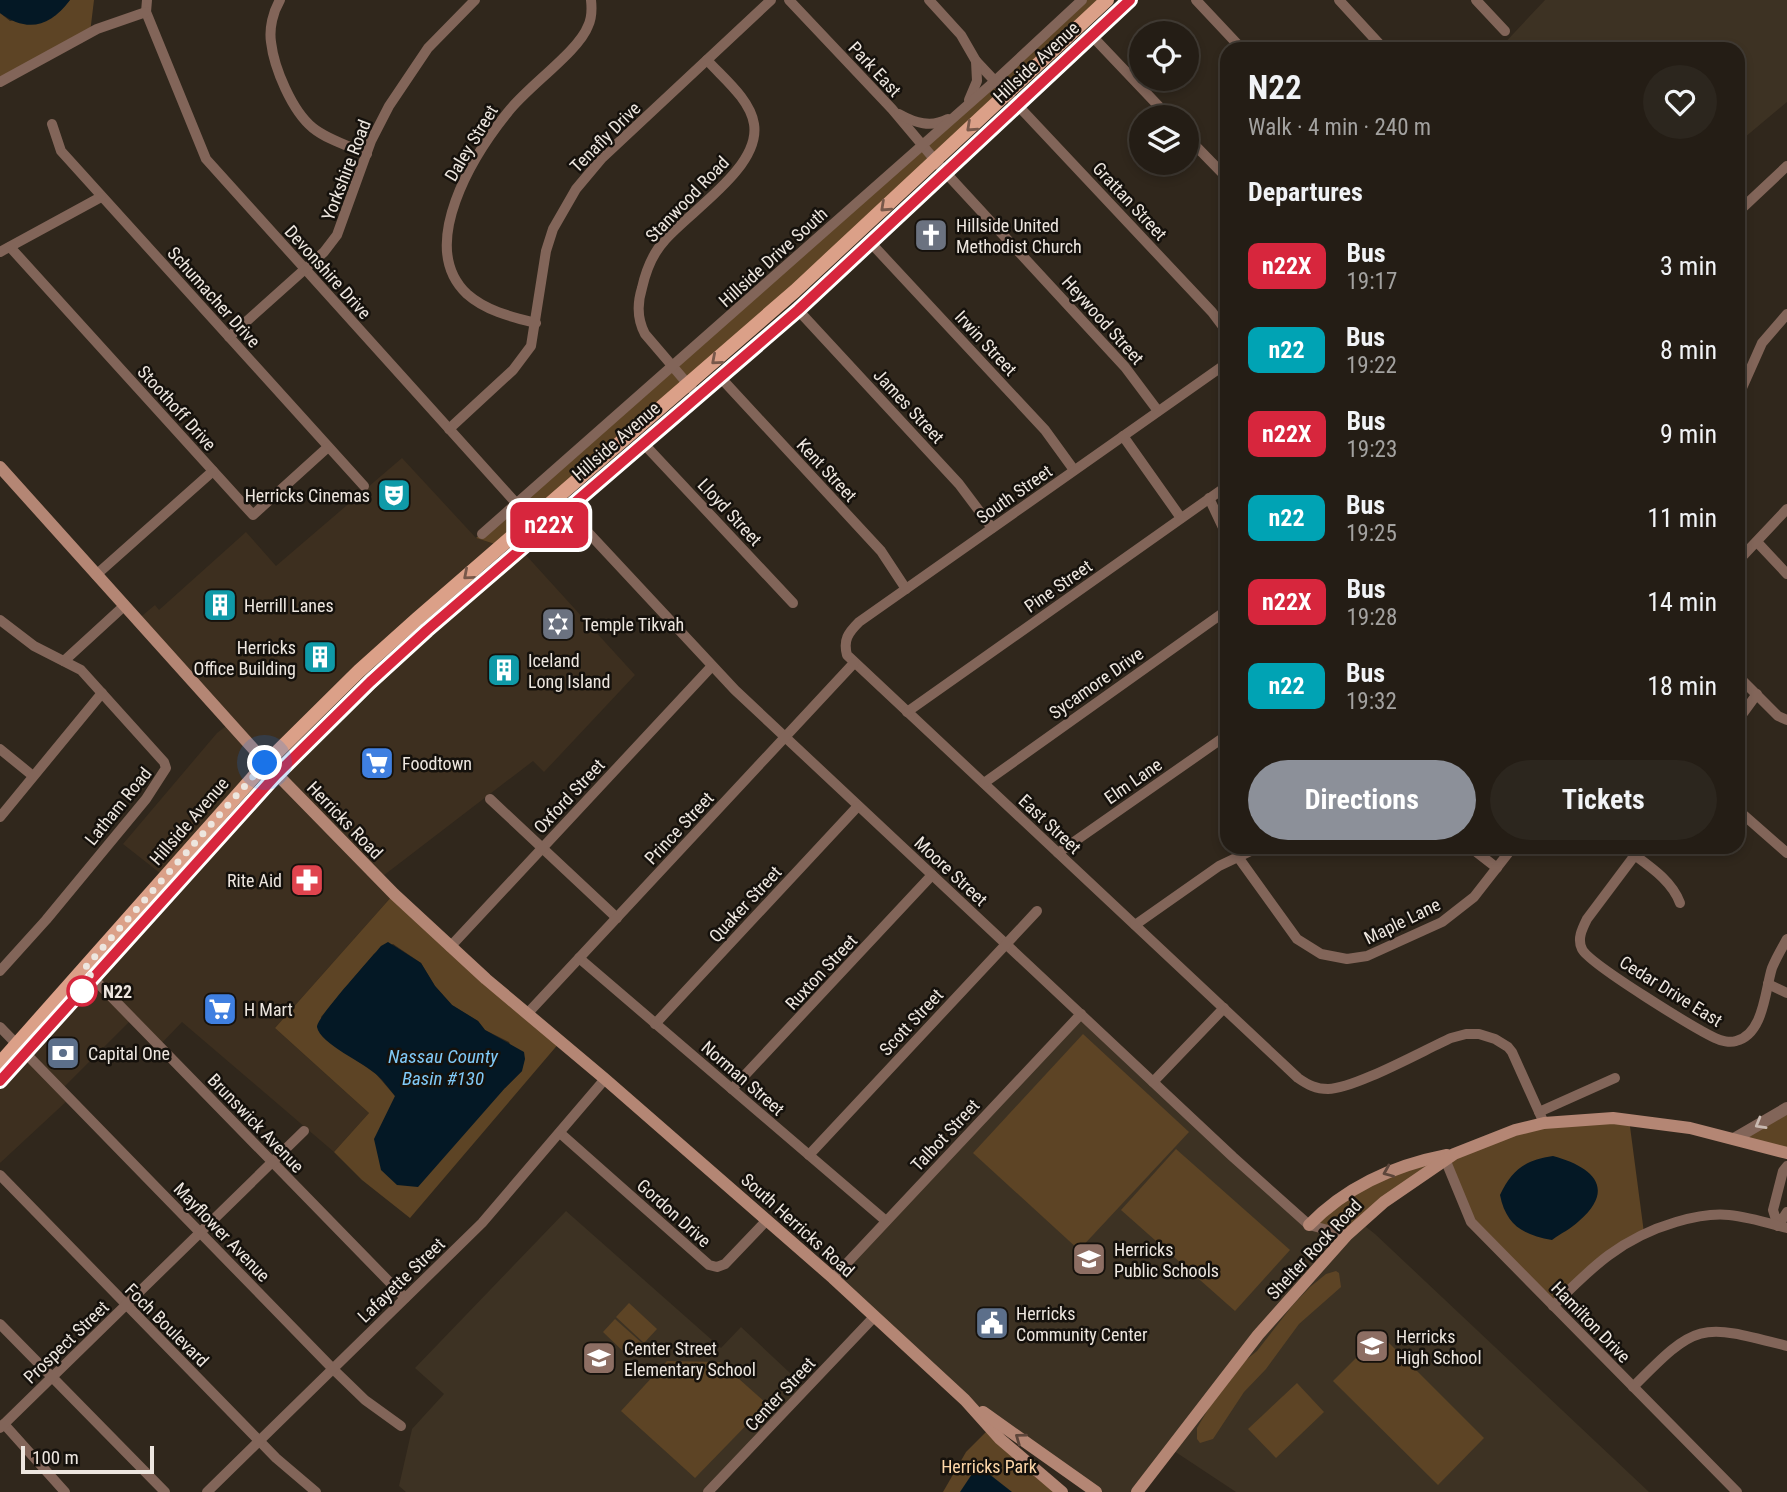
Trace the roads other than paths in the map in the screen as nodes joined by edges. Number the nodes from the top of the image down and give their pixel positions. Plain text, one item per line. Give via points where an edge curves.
1 (147, 0) edge
2 (280, 0) edge
3 (475, 0) edge
4 (591, 0) edge
5 (771, 0) edge
6 (789, 0) edge
7 (929, 0) edge
8 (1082, 0) edge
9 (1108, 0) edge
10 (1130, 0) edge
11 (1196, 0) edge
12 (1339, 0) edge
13 (1476, 0) edge
14 (146, 12) junction
15 (1505, 31) dead end
16 (1092, 36) junction
17 (1235, 42) edge
18 (1378, 42) edge
19 (707, 60) junction
20 (976, 61) junction
21 (995, 81) junction
22 (0, 82) edge
23 (1007, 93) junction
24 (1018, 104) junction
25 (1158, 105) edge
26 (892, 109) junction
27 (960, 111) junction
28 (52, 124) dead end
29 (922, 146) junction
30 (1199, 149) edge
31 (367, 154) junction
32 (935, 161) junction
33 (1787, 166) edge
34 (1220, 171) edge
35 (945, 173) junction
36 (101, 197) junction
37 (1745, 205) edge
38 (870, 242) junction
39 (5, 250) edge
40 (304, 269) junction
41 (798, 310) junction
42 (1787, 314) edge
43 (536, 323) junction
44 (1220, 323) edge
45 (229, 337) junction
46 (672, 367) junction
47 (1220, 368) edge
48 (720, 377) junction
49 (1745, 379) edge
50 (693, 390) junction
51 (1158, 411) junction
52 (449, 429) junction
53 (1123, 436) junction
54 (643, 443) junction
55 (328, 447) junction
56 (1074, 470) junction
57 (213, 471) junction
58 (2, 472) edge
59 (364, 486) dead end
60 (1220, 491) edge
61 (556, 498) junction
62 (1209, 498) junction
63 (516, 503) junction
64 (1787, 509) edge
65 (566, 510) junction
66 (1181, 518) junction
67 (1220, 521) edge
68 (536, 526) junction
69 (992, 528) junction
70 (482, 534) dead end
71 (1757, 542) junction
72 (1745, 554) edge
73 (1787, 573) edge
74 (96, 575) junction
75 (906, 589) junction
76 (793, 603) dead end
77 (124, 606) junction
78 (1220, 615) edge
79 (0, 620) edge
80 (64, 661) junction
81 (854, 663) junction
82 (712, 666) junction
83 (1745, 683) edge
84 (102, 693) junction
85 (1757, 694) junction
86 (1745, 710) edge
87 (907, 712) junction
88 (1787, 720) edge
89 (785, 737) junction
90 (1220, 740) edge
91 (0, 750) edge
92 (265, 763) junction
93 (276, 775) junction
94 (33, 776) junction
95 (984, 783) junction
96 (490, 799) dead end
97 (858, 806) junction
98 (1745, 816) edge
99 (0, 817) edge
100 (542, 848) junction
101 (1058, 853) junction
102 (1787, 853) edge
103 (1244, 854) edge
104 (1480, 854) edge
105 (1508, 854) edge
106 (1636, 854) edge
107 (1641, 854) edge
108 (1238, 857) junction
109 (1497, 868) junction
110 (932, 875) junction
111 (1681, 902) dead end
112 (1037, 911) dead end
113 (617, 918) junction
114 (1135, 925) junction
115 (1787, 939) edge
116 (1006, 944) junction
117 (450, 947) junction
118 (579, 958) junction
119 (0, 971) edge
120 (89, 974) junction
121 (1769, 984) junction
122 (1787, 993) edge
123 (1224, 1008) junction
124 (527, 1014) junction
125 (1081, 1014) junction
126 (655, 1024) junction
127 (0, 1027) edge
128 (21, 1049) junction
129 (0, 1063) edge
130 (1615, 1078) dead end
131 (605, 1079) junction
132 (0, 1081) edge
133 (1153, 1082) junction
134 (732, 1089) junction
135 (1787, 1108) edge
136 (1541, 1118) junction
137 (304, 1131) dead end
138 (560, 1133) junction
139 (1734, 1139) junction
140 (1787, 1153) edge
141 (809, 1155) junction
142 (1450, 1156) junction
143 (272, 1162) junction
144 (1787, 1166) edge
145 (0, 1175) edge
146 (1787, 1212) edge
147 (767, 1220) junction
148 (886, 1222) junction
149 (1309, 1224) junction
150 (1783, 1227) edge
151 (200, 1233) junction
152 (1347, 1235) junction
153 (832, 1278) junction
154 (405, 1298) junction
155 (126, 1305) junction
156 (1553, 1306) junction
157 (874, 1317) junction
158 (0, 1324) edge
159 (1787, 1346) edge
160 (333, 1369) junction
161 (52, 1377) junction
162 (1633, 1387) junction
163 (965, 1400) junction
164 (2, 1426) edge
165 (401, 1426) dead end
166 (260, 1441) junction
167 (65, 1492) edge
168 (165, 1492) edge
169 (207, 1492) edge
170 (316, 1492) edge
171 (708, 1492) edge
172 (1062, 1492) edge
173 (1096, 1492) edge
174 (1137, 1492) edge
175 (1737, 1492) edge

1 - 14 street, Devonshire Drive
2 - 31 street via 270,41 299,115 321,133
3 - 31 street, Yorkshire Road via 428,48 406,79
4 - 43 street, Daley Street via 591,17 581,39 535,82 491,135 458,196 449,223 448,260 462,288 486,307
5 - 19 street, Tenafly Drive
6 - 26 street, Park East
7 - 20 street, Grattan Street via 961,35
8 - 21 street, Hillside Drive South
9 - 23 main road, Hillside Avenue
10 - 16 main road, Hillside Avenue
11 - 17 street
12 - 18 street
13 - 15 street
14 - 22 street via 97,29
14 - 40 street, Devonshire Drive via 206,159
16 - 24 main road, Hillside Avenue
16 - 25 street
19 - 43 street, Tenafly Drive via 602,158 576,189 546,251
19 - 46 street, Stanwood Road via 747,105 754,138 742,165 663,242 646,271 639,297 640,324
20 - 21 street, Grattan Street
20 - 27 street via 977,82
21 - 23 street, Grattan Street
21 - 27 street, Hillside Drive South
23 - 24 street, Grattan Street
23 -> 32 main road, Hillside Avenue
24 - 35 main road, Hillside Avenue
24 - 44 street, Grattan Street
26 - 27 street via 926,124 943,122
26 - 29 street, Park East
27 - 29 street, Hillside Drive South
28 - 36 street, Schumacher Drive via 61,151
29 - 32 street, Park East
29 - 46 street, Hillside Drive South
30 - 34 street
31 - 40 street, Yorkshire Road via 337,235
32 - 35 street, Heywood Street
32 -> 50 main road, Hillside Avenue
33 - 37 street
35 - 38 main road, Hillside Avenue
35 - 51 street, Heywood Street via 1125,367
36 - 39 street
36 - 45 street, Schumacher Drive
38 - 41 main road, Hillside Avenue
38 - 56 street, Irwin Street via 1045,430
39 - 57 street, Stoothoff Drive
40 - 45 street, Yorkshire Road
40 - 52 street, Devonshire Drive
41 - 48 main road, Hillside Avenue
41 - 69 street, James Street via 959,484
42 - 49 street via 1762,343
43 - 52 street, Tenafly Drive via 531,346 520,362
45 - 55 street, Schumacher Drive
46 - 50 street, Stanwood Road
46 - 63 street, Hillside Drive South
47 - 51 street, South Street
48 - 50 main road, Hillside Avenue
48 - 75 street, Kent Street via 881,551
50 - 54 main road, Hillside Avenue
50 - 61 main road, Hillside Avenue
51 - 53 street, South Street
52 - 63 street, Devonshire Drive
53 - 56 street, South Street
53 - 66 street
54 - 65 main road, Hillside Avenue
54 - 76 street, Lloyd Street
55 - 57 street, Stoothoff Drive via 253,515
55 - 59 street, Schumacher Drive
56 - 69 street, South Street
57 - 74 street
58 - 74 main road, Herricks Road
60 - 62 street, Pine Street
61 - 65 street, Moore Street
61 - 68 main road, Hillside Avenue
62 - 66 street, Pine Street
62 - 67 street
63 - 68 street, Devonshire Drive
63 - 70 street, Hillside Drive South
64 - 71 street
65 - 68 main road, Hillside Avenue
65 - 82 street, Moore Street
66 - 87 street, Pine Street
68 -> 92 main road, Hillside Avenue via 359,671
68 - 93 main road, Hillside Avenue
69 - 75 street, South Street
71 - 72 street
71 - 73 street
74 - 77 main road, Herricks Road
75 - 81 street, South Street via 849,631 846,652
77 - 80 street
77 - 92 main road, Herricks Road
78 - 95 street, Sycamore Drive
79 - 80 street, Latham Road via 34,646
80 - 84 street, Latham Road via 81,670
81 - 87 street, East Street
81 - 89 street, Prince Street
82 - 89 street, Moore Street
82 - 100 street, Oxford Street
83 - 85 street
84 - 94 street
84 - 119 street, Latham Road via 164,762 166,771
85 - 86 street
85 - 88 street
87 - 95 street, East Street
89 - 97 street, Moore Street
89 - 113 street, Prince Street
90 - 101 street, Elm Lane
91 - 94 street
92 - 93 main road, Herricks Road
92 - 120 main road, Hillside Avenue
93 - 117 main road, Herricks Road
93 - 120 main road, Hillside Avenue
94 - 99 street
95 - 101 street, East Street
96 - 100 street
97 - 110 street, Moore Street
97 - 126 street, Quaker Street
98 - 102 street
100 - 113 street
100 - 117 street, Oxford Street
101 - 114 street, East Street
103 - 108 street
104 - 109 street
105 - 109 street, Maple Lane
106 - 121 street, Cedar Drive East via 1580,932 1583,951 1594,962 1717,1040 1736,1041 1748,1035
107 - 111 street
108 - 109 street, Maple Lane via 1297,939 1321,954 1347,959 1367,956 1442,922 1474,897
108 - 114 street via 1199,878
110 - 116 street, Moore Street
110 - 134 street, Ruxton Street
112 - 116 street, Scott Street
113 - 118 street, Prince Street
114 - 123 street, East Street
115 - 121 street
116 - 125 street, Moore Street
116 - 141 street, Scott Street
117 - 124 main road, Herricks Road
118 - 124 street, Prince Street
118 - 126 street, Norman Street
120 - 128 main road, Hillside Avenue
120 - 143 street, Brunswick Avenue
121 - 122 street
123 - 133 street
123 - 136 street, East Street via 1308,1086 1328,1089 1451,1038 1466,1034 1495,1038 1512,1052
124 - 131 main road, Herricks Road
125 - 133 street, Moore Street
125 - 148 street, Talbot Street
126 - 134 street, Norman Street
127 - 128 street, Mayflower Avenue
128 - 129 main road, Hillside Avenue
128 - 132 main road, Hillside Avenue
128 - 151 street, Mayflower Avenue
130 - 136 street
131 - 138 street, Lafayette Street
131 - 147 main road, South Herricks Road
133 - 149 street, Moore Street
134 - 141 street, Norman Street
135 -> 139 street
136 - 139 main road, Shelter Rock Road via 1629,1119
136 - 142 main road, Shelter Rock Road
137 - 143 street, Prospect Street
138 - 147 street, Gordon Drive via 709,1265 725,1264
138 - 154 street, Lafayette Street via 482,1223
139 - 140 main road, Shelter Rock Road
141 - 148 street, Norman Street
142 -> 149 main road via 1382,1175 1336,1200
142 - 152 main road, Shelter Rock Road via 1384,1202
142 - 156 street, Hamilton Drive via 1469,1219
143 - 151 street, Prospect Street
143 - 154 street, Brunswick Avenue
144 - 150 street via 1773,1210
145 - 155 street, Foch Boulevard
146 - 150 street
147 - 153 main road, South Herricks Road
148 - 153 street, Talbot Street
149 - 152 street, Moore Street
150 - 156 street via 1716,1215 1653,1229 1604,1256
151 - 155 street, Prospect Street
151 - 160 street, Mayflower Avenue
152 - 174 main road, Shelter Rock Road via 1258,1335
153 - 157 main road, South Herricks Road
154 - 160 street, Lafayette Street
155 - 161 street, Prospect Street
155 - 166 street, Foch Boulevard
156 - 162 street, Hamilton Drive
157 - 163 main road, South Herricks Road
157 - 171 street, Center Street
158 - 161 street
159 - 162 street via 1732,1332 1699,1333 1670,1350
160 - 165 street, Mayflower Avenue
160 - 166 street, Lafayette Street
161 - 164 street, Prospect Street
161 - 168 street
162 - 175 street, Hamilton Drive
163 - 172 main road, South Herricks Road via 1000,1439
173 -> 163 main road, South Herricks Road
164 - 167 street
166 - 169 street, Lafayette Street
166 - 170 street, Foch Boulevard

